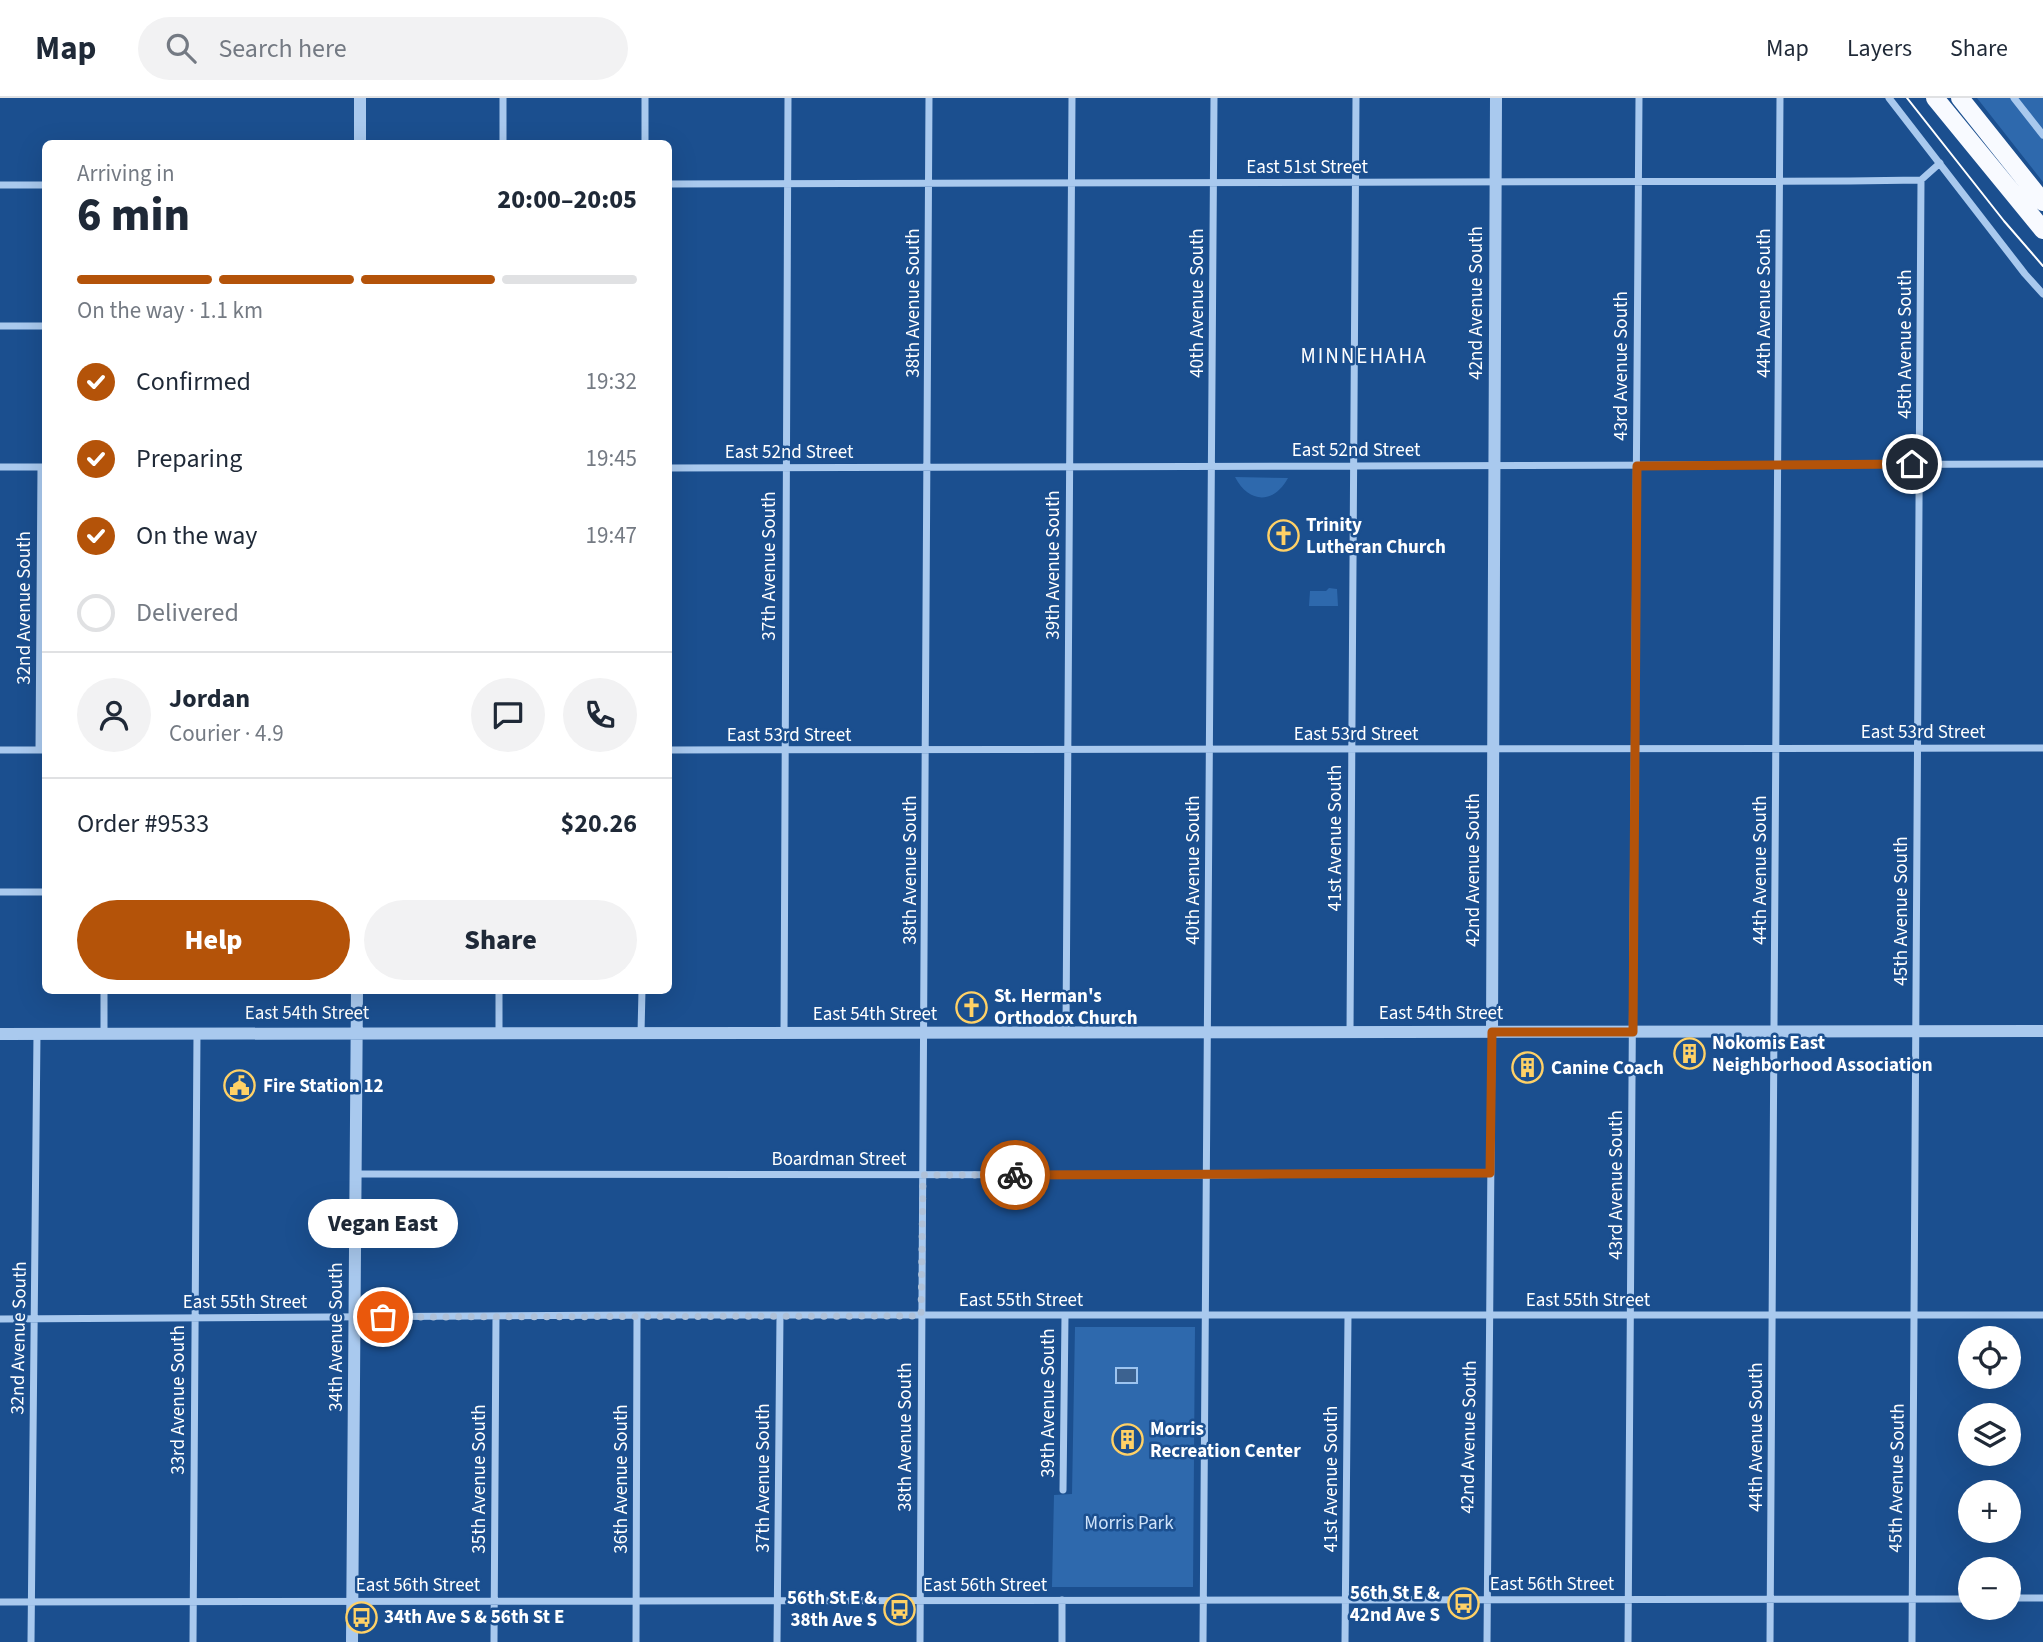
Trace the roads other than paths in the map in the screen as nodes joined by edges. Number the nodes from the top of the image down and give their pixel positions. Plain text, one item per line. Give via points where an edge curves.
1 (360, 98) edge
2 (503, 98) edge
3 (645, 98) edge
4 (788, 98) edge
5 (929, 98) edge
6 (1072, 98) edge
7 (1214, 98) edge
8 (1356, 98) edge
9 (1496, 98) edge
10 (1639, 98) edge
11 (1780, 98) edge
12 (1889, 98) edge
13 (1934, 98) edge
14 (1959, 98) edge
15 (2014, 98) edge
16 (2043, 135) edge
17 (360, 140) edge
18 (503, 140) edge
19 (645, 140) edge
20 (1940, 163) junction
21 (1921, 180) junction
22 (1638, 181) junction
23 (1780, 181) junction
24 (1496, 182) junction
25 (788, 183) junction
26 (929, 183) junction
27 (1072, 183) junction
28 (1213, 183) junction
29 (1355, 183) junction
30 (672, 184) edge
31 (0, 185) edge
32 (42, 185) edge
33 (2043, 202) edge
34 (2043, 230) edge
35 (2043, 294) edge
36 (0, 326) edge
37 (42, 326) edge
38 (1921, 464) junction
39 (2043, 464) edge
40 (1778, 465) junction
41 (1353, 466) junction
42 (1495, 466) junction
43 (1637, 466) junction
44 (0, 467) edge
45 (42, 467) edge
46 (785, 467) junction
47 (928, 467) junction
48 (1069, 467) junction
49 (1211, 467) junction
50 (672, 468) edge
51 (1635, 748) junction
52 (1918, 748) junction
53 (2043, 748) edge
54 (1493, 749) junction
55 (1777, 749) junction
56 (0, 750) edge
57 (42, 750) edge
58 (672, 750) edge
59 (1068, 750) junction
60 (1210, 750) junction
61 (1352, 750) junction
62 (784, 751) junction
63 (926, 751) junction
64 (0, 892) edge
65 (42, 892) edge
66 (104, 994) edge
67 (357, 994) edge
68 (499, 994) edge
69 (642, 994) edge
70 (1916, 1031) junction
71 (2043, 1031) edge
72 (499, 1032) junction
73 (1350, 1032) junction
74 (1492, 1032) junction
75 (1633, 1032) junction
76 (1775, 1032) junction
77 (104, 1033) junction
78 (197, 1033) junction
79 (357, 1033) junction
80 (641, 1033) junction
81 (784, 1033) junction
82 (925, 1033) junction
83 (1066, 1033) junction
84 (1208, 1033) junction
85 (0, 1034) edge
86 (37, 1034) junction
87 (1490, 1173) junction
88 (356, 1174) junction
89 (923, 1175) junction
90 (1208, 1175) junction
91 (496, 1315) junction
92 (636, 1315) junction
93 (780, 1315) junction
94 (1631, 1315) junction
95 (1772, 1315) junction
96 (1914, 1315) junction
97 (2043, 1315) edge
98 (921, 1316) junction
99 (1065, 1316) junction
100 (1207, 1316) junction
101 (1348, 1316) junction
102 (1490, 1316) junction
103 (355, 1317) junction
104 (194, 1318) junction
105 (0, 1319) edge
106 (35, 1319) junction
107 (1063, 1490) dead end
108 (2021, 1598) edge
109 (2043, 1598) edge
110 (1346, 1599) junction
111 (1770, 1599) junction
112 (1912, 1599) junction
113 (1958, 1599) edge
114 (636, 1600) junction
115 (778, 1600) junction
116 (921, 1600) junction
117 (1062, 1600) junction
118 (1203, 1600) junction
119 (1487, 1600) junction
120 (1628, 1600) junction
121 (353, 1601) junction
122 (494, 1601) junction
123 (0, 1602) edge
124 (32, 1602) junction
125 (193, 1602) junction
126 (31, 1642) edge
127 (192, 1642) edge
128 (352, 1642) edge
129 (494, 1642) edge
130 (636, 1642) edge
131 (777, 1642) edge
132 (920, 1642) edge
133 (1062, 1642) edge
134 (1203, 1642) edge
135 (1345, 1642) edge
136 (1487, 1642) edge
137 (1628, 1642) edge
138 (1770, 1642) edge
139 (1912, 1642) edge

1 - 17 street
2 - 18 street
3 - 19 street
4 - 25 street, 37th Avenue South
5 - 26 street, 38th Avenue South
6 - 27 street, 39th Avenue South
7 - 28 street, 40th Avenue South
8 - 29 street, 41st Avenue South
9 - 24 street, 42nd Avenue South
10 - 22 street, 43rd Avenue South
11 - 23 street, 44th Avenue South
12 - 20 street
13 - 34 highway
14 - 33 highway
15 - 16 street
20 - 21 street
20 - 35 street
21 - 23 street, East 51st Street
21 - 38 street, 45th Avenue South
22 - 23 street, East 51st Street
22 - 24 street, East 51st Street
22 - 43 street, 43rd Avenue South
23 - 40 street, 44th Avenue South
24 - 29 street, East 51st Street
24 - 42 street, 42nd Avenue South
25 - 26 street, East 51st Street
25 - 30 street, East 51st Street
25 - 46 street, 37th Avenue South
26 - 27 street, East 51st Street
26 - 47 street, 38th Avenue South
27 - 28 street, East 51st Street
27 - 48 street, 39th Avenue South
28 - 29 street, East 51st Street
28 - 49 street, 40th Avenue South
29 - 41 street, 41st Avenue South
31 - 32 street
36 - 37 street
38 - 39 street, East 52nd Street
38 - 40 street, East 52nd Street
38 - 52 street, 45th Avenue South
40 - 43 street, East 52nd Street
40 - 55 street, 44th Avenue South
41 - 42 street, East 52nd Street
41 - 49 street, East 52nd Street
41 - 61 street, 41st Avenue South
42 - 43 street, East 52nd Street
42 - 54 street, 42nd Avenue South
43 - 51 street, 43rd Avenue South
44 - 45 street
46 - 47 street, East 52nd Street
46 - 50 street, East 52nd Street
46 - 62 street, 37th Avenue South
47 - 48 street, East 52nd Street
47 - 63 street, 38th Avenue South
48 - 49 street, East 52nd Street
48 - 59 street, 39th Avenue South
49 - 60 street, 40th Avenue South
51 - 54 street, East 53rd Street
51 - 55 street, East 53rd Street
51 - 75 street, 43rd Avenue South
52 - 53 street, East 53rd Street
52 - 55 street, East 53rd Street
52 - 70 street, 45th Avenue South
54 - 61 street, East 53rd Street
54 - 74 street, 42nd Avenue South
55 - 76 street, 44th Avenue South
56 - 57 street
58 - 62 street, East 53rd Street
59 - 60 street, East 53rd Street
59 - 63 street, East 53rd Street
59 - 83 street, 39th Avenue South
60 - 61 street, East 53rd Street
60 - 84 street, 40th Avenue South
61 - 73 street, 41st Avenue South
62 - 63 street, East 53rd Street
62 - 81 street, 37th Avenue South
63 - 82 street, 38th Avenue South
64 - 65 street
66 - 77 street
67 - 79 street, 34th Avenue South
68 - 72 street
69 - 80 street
70 - 71 street, East 54th Street
70 - 76 street, East 54th Street
70 - 96 street, 45th Avenue South
72 - 79 street, East 54th Street
72 - 80 street, East 54th Street
73 - 74 street, East 54th Street
73 - 84 street, East 54th Street
74 - 75 street, East 54th Street
74 - 87 street, 42nd Avenue South
75 - 76 street, East 54th Street
75 - 94 street, 43rd Avenue South
76 - 95 street, 44th Avenue South
77 - 78 street, East 54th Street
77 - 86 street, East 54th Street
78 - 79 street, East 54th Street
78 - 104 street, 33rd Avenue South
79 - 88 street, 34th Avenue South
80 - 81 street, East 54th Street
81 - 82 street, East 54th Street
82 - 83 street, East 54th Street
82 - 89 street, 38th Avenue South
83 - 84 street, East 54th Street
84 - 90 street, 40th Avenue South
85 - 86 street, East 54th Street
86 - 106 street, 32nd Avenue South
87 - 90 street, Boardman Street
87 - 102 street, 42nd Avenue South
88 - 89 street, Boardman Street
88 - 103 street, 34th Avenue South
89 - 90 street, Boardman Street
89 - 98 street, 38th Avenue South
90 - 100 street, 40th Avenue South
91 - 92 street, East 55th Street
91 - 103 street, East 55th Street
91 - 122 street, 35th Avenue South
92 - 93 street, East 55th Street
92 - 114 street, 36th Avenue South
93 - 98 street, East 55th Street
93 - 115 street, 37th Avenue South
94 - 95 street, East 55th Street
94 - 102 street, East 55th Street
94 - 120 street, 43rd Avenue South
95 - 96 street, East 55th Street
95 - 111 street, 44th Avenue South
96 - 97 street, East 55th Street
96 - 112 street, 45th Avenue South
98 - 99 street, East 55th Street
98 - 116 street, 38th Avenue South
99 - 100 street, East 55th Street
99 - 107 street, 39th Avenue South
100 - 101 street, East 55th Street
100 - 118 street, 40th Avenue South
101 - 102 street, East 55th Street
101 - 110 street, 41st Avenue South
102 - 119 street, 42nd Avenue South
103 - 104 street, East 55th Street
103 - 121 street, 34th Avenue South
104 - 106 street, East 55th Street
104 - 125 street, 33rd Avenue South
105 - 106 street, East 55th Street
106 - 124 street, 32nd Avenue South
108 - 109 street
110 - 118 street, East 56th Street
110 - 119 street, East 56th Street
110 - 135 street, 41st Avenue South
111 - 112 street, East 56th Street
111 - 120 street, East 56th Street
111 - 138 street, 44th Avenue South
112 - 113 street, East 56th Street
112 - 139 street, 45th Avenue South
114 - 115 street, East 56th Street
114 - 122 street, East 56th Street
114 - 130 street, 36th Avenue South
115 - 116 street, East 56th Street
115 - 131 street, 37th Avenue South
116 - 117 street, East 56th Street
116 - 132 street, 38th Avenue South
117 - 118 street, East 56th Street
117 - 133 street
118 - 134 street, 40th Avenue South
119 - 120 street, East 56th Street
119 - 136 street, 42nd Avenue South
120 - 137 street, 43rd Avenue South
121 - 122 street, East 56th Street
121 - 125 street, East 56th Street
121 - 128 street, 34th Avenue South
122 - 129 street, 35th Avenue South
123 - 124 street, East 56th Street
124 - 125 street, East 56th Street
124 - 126 street, 32nd Avenue South
125 - 127 street, 33rd Avenue South

